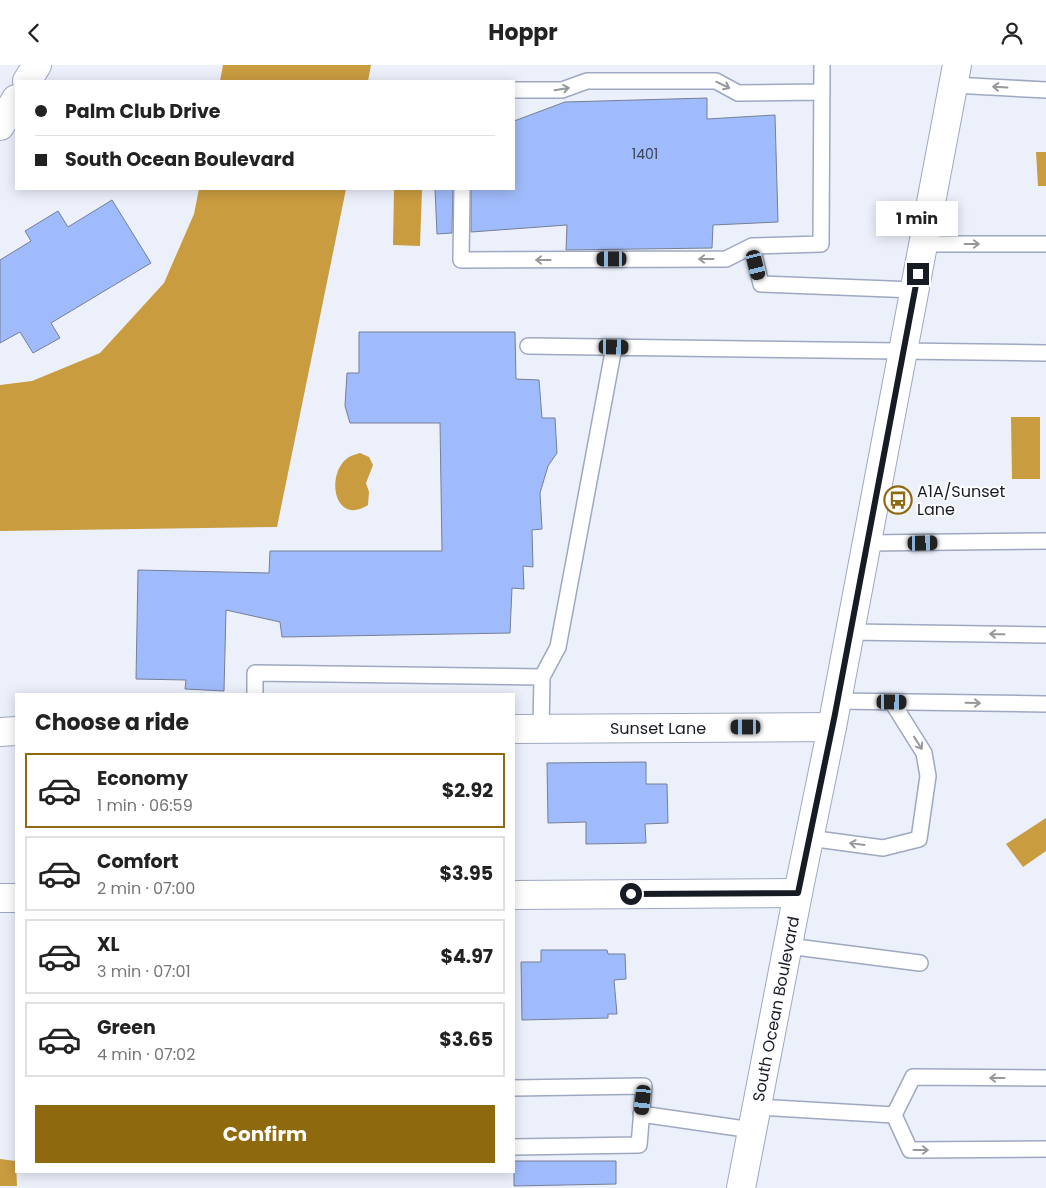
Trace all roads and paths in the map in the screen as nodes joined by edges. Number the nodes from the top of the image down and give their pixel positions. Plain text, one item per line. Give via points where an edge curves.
1 (37, 65) edge
2 (822, 65) edge
3 (955, 75) edge
4 (28, 80) edge
5 (1046, 90) edge
6 (515, 91) edge
7 (822, 92) junction
8 (15, 101) edge
9 (0, 126) edge
10 (462, 190) edge
11 (923, 244) junction
12 (1046, 244) edge
13 (752, 246) junction
14 (915, 290) junction
15 (528, 346) dead end
16 (614, 347) junction
17 (904, 351) junction
18 (1046, 353) edge
19 (1046, 541) edge
20 (867, 543) junction
21 (850, 632) junction
22 (1046, 635) edge
23 (542, 677) junction
24 (255, 693) edge
25 (892, 702) junction
26 (1046, 704) edge
27 (835, 714) junction
28 (515, 729) edge
29 (540, 729) junction
30 (0, 731) edge
31 (15, 731) edge
32 (810, 838) junction
33 (798, 893) junction
34 (515, 895) edge
35 (0, 898) edge
36 (15, 898) edge
37 (788, 946) junction
38 (920, 963) dead end
39 (1046, 1078) edge
40 (515, 1088) edge
41 (642, 1114) junction
42 (894, 1115) junction
43 (754, 1119) junction
44 (515, 1147) edge
45 (1046, 1149) edge
46 (741, 1188) edge

1 - 4 main road
2 - 7 lane
5 -> 3 lane
3 - 11 main road, South Ocean Boulevard
6 -> 7 lane via 562,90 587,81 716,81 738,93
7 - 13 lane via 821,244
8 - 9 main road
13 -> 10 lane via 726,259 461,260
11 -> 12 lane
11 - 14 main road, South Ocean Boulevard
13 - 14 lane via 761,284
14 - 17 main road, South Ocean Boulevard
15 - 16 lane
16 - 17 lane
16 - 23 lane via 558,647
17 - 18 lane
17 - 20 main road, South Ocean Boulevard
19 - 20 lane
20 - 21 main road, South Ocean Boulevard
22 -> 21 lane
21 - 27 main road, South Ocean Boulevard
23 - 24 lane via 255,673
23 - 29 lane
25 -> 26 lane
25 - 27 lane
25 -> 32 lane via 924,753 928,776 919,839 883,848
27 - 29 main road, Sunset Lane
27 - 32 main road, South Ocean Boulevard
28 - 29 main road, Sunset Lane
30 - 31 main road
32 - 33 main road, South Ocean Boulevard
33 - 34 main road
33 - 37 main road, South Ocean Boulevard
35 - 36 main road
37 - 38 lane
37 - 43 main road, South Ocean Boulevard
39 -> 42 lane via 913,1077
40 - 41 lane via 644,1086
41 - 43 lane
41 - 44 lane via 639,1145
42 - 43 lane
42 -> 45 lane via 910,1150
43 - 46 main road, South Ocean Boulevard

